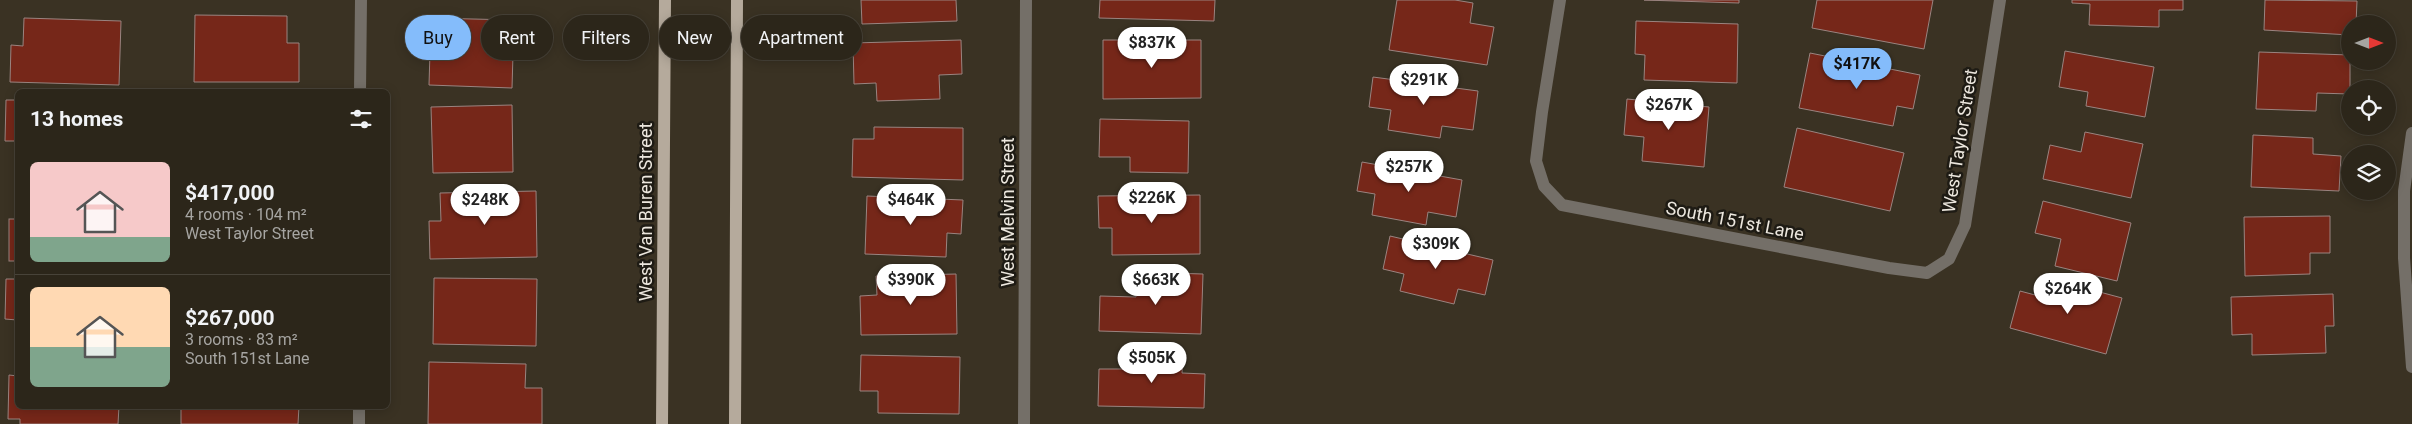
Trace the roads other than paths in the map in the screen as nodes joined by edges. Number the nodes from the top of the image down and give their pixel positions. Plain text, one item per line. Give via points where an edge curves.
1 (361, 0) edge
2 (665, 0) edge
3 (737, 0) edge
4 (1026, 0) edge
5 (1560, 0) edge
6 (2000, 0) edge
7 (360, 89) edge
8 (2412, 133) edge
9 (1927, 273) joint
10 (2412, 367) edge
11 (359, 409) edge
12 (359, 424) edge
13 (662, 424) edge
14 (735, 424) edge
15 (1024, 424) edge

1 - 7 street
2 - 13 main road, West Van Buren Street
3 - 14 main road
4 - 15 street, West Melvin Street
5 - 9 street, South 151st Lane via 1536,160 1544,186 1562,205
6 - 9 street, West Taylor Street via 1965,224 1949,259
8 - 10 street via 2404,191 2404,258
11 - 12 street

